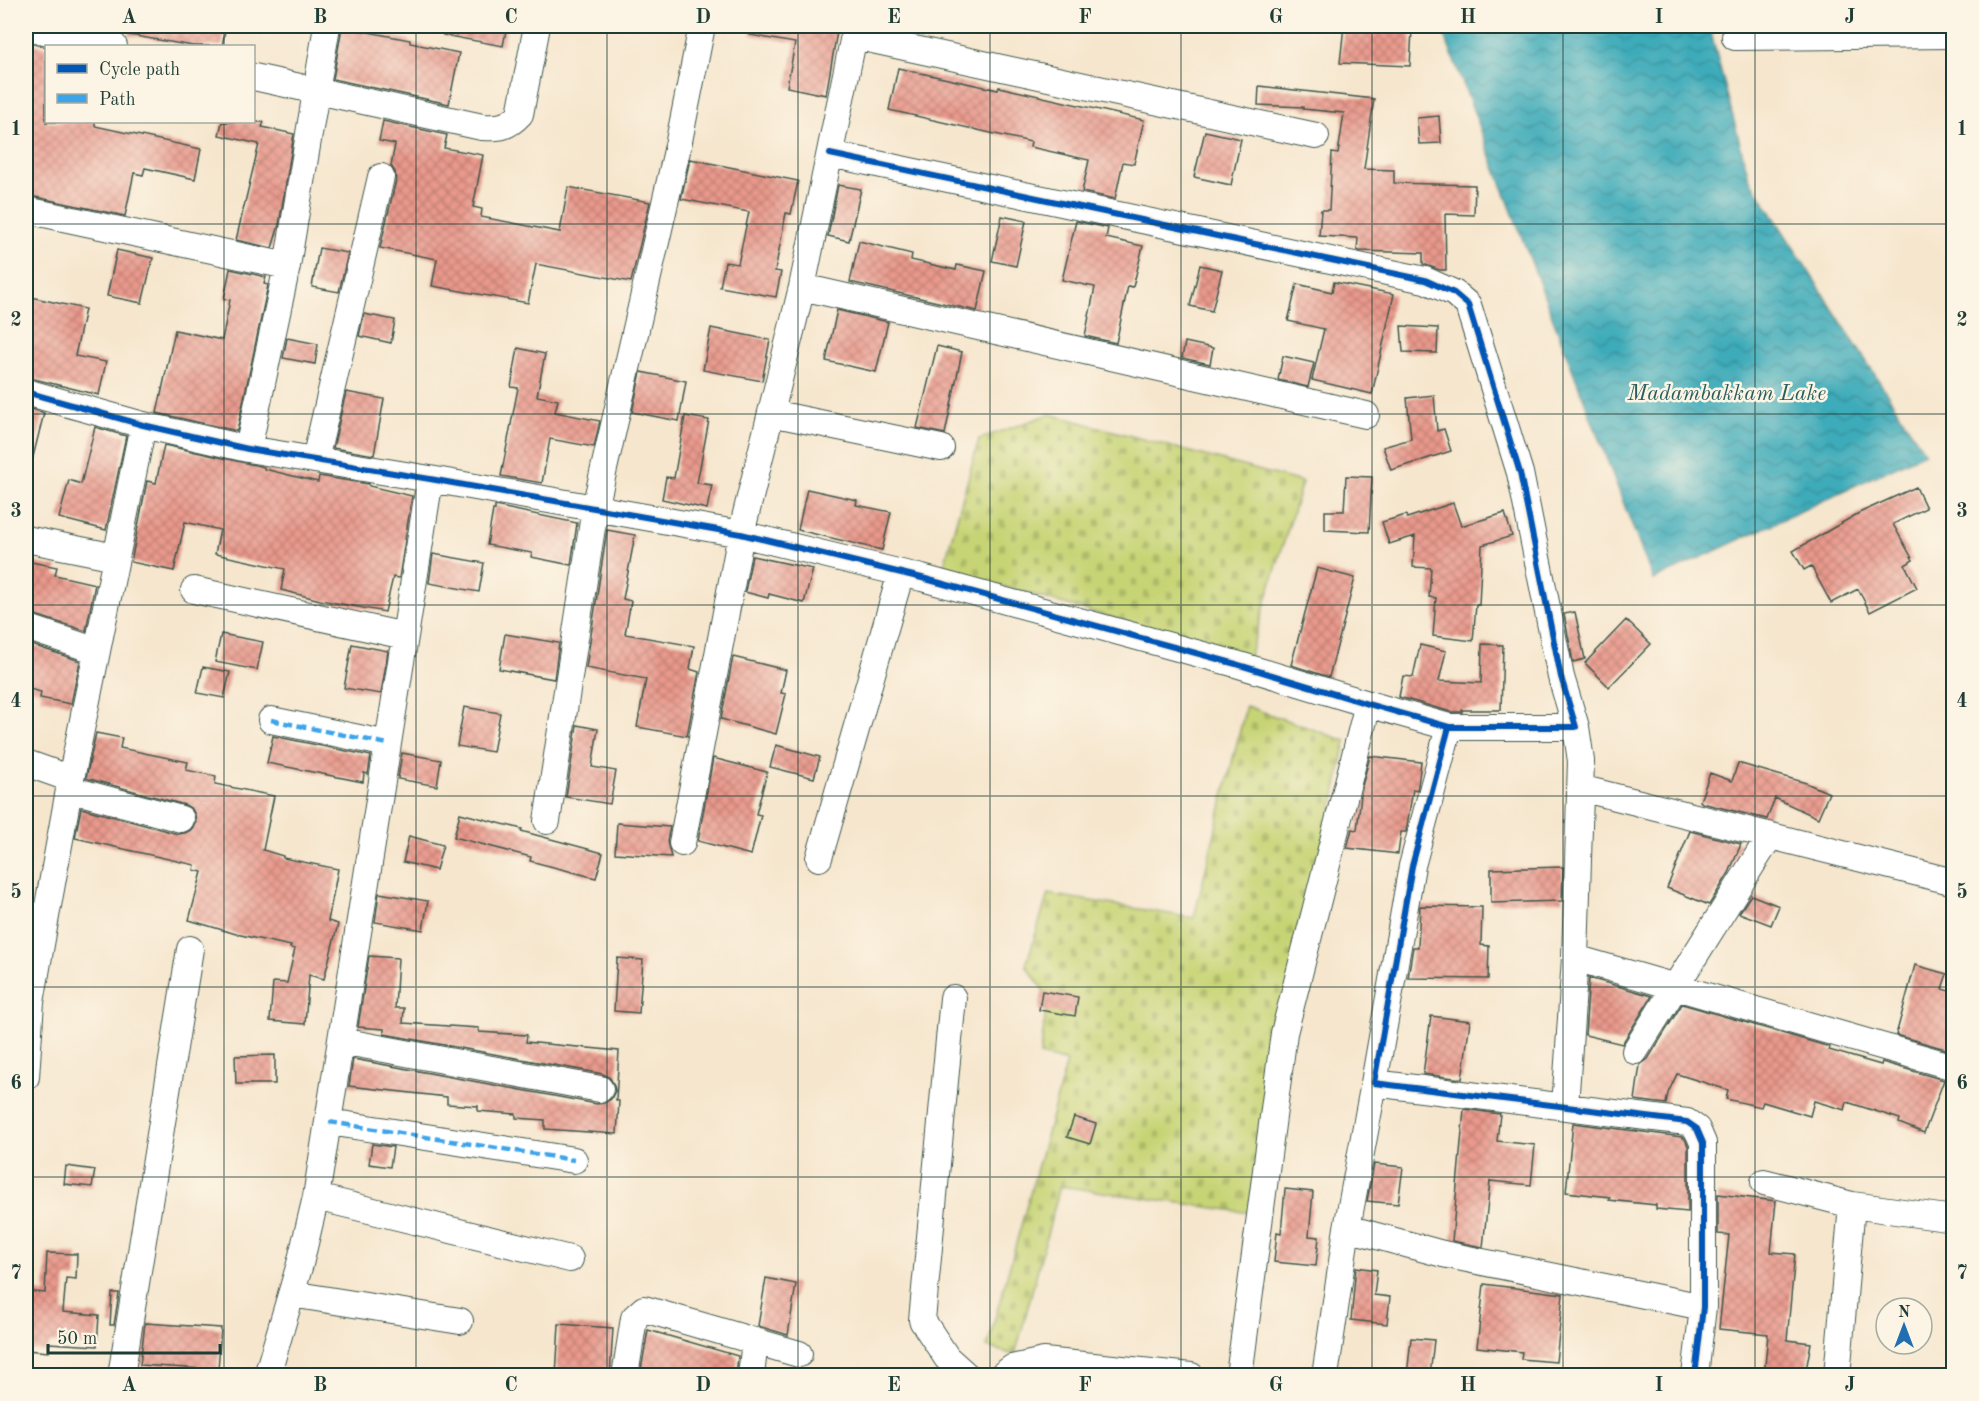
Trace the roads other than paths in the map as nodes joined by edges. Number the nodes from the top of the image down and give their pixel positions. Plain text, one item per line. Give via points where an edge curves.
1 (327, 26) edge
2 (537, 26) edge
3 (702, 26) edge
4 (26, 27) edge
5 (855, 31) edge
6 (1953, 35) edge
7 (1736, 37) dead end
8 (109, 45) edge
9 (255, 77) edge
10 (316, 91) junction
11 (1316, 136) dead end
12 (830, 154) junction
13 (381, 177) dead end
14 (26, 210) edge
15 (287, 266) junction
16 (802, 287) junction
17 (26, 392) edge
18 (771, 413) junction
19 (1366, 415) dead end
20 (143, 425) junction
21 (941, 448) dead end
22 (248, 449) junction
23 (315, 460) junction
24 (430, 479) junction
25 (595, 508) junction
26 (741, 534) junction
27 (26, 539) edge
28 (116, 557) junction
29 (901, 573) junction
30 (194, 590) dead end
31 (26, 627) edge
32 (405, 636) junction
33 (97, 651) junction
34 (1368, 704) junction
35 (271, 720) dead end
36 (1449, 726) junction
37 (1576, 726) junction
38 (388, 744) junction
39 (26, 763) edge
40 (70, 784) junction
41 (1580, 788) junction
42 (181, 819) dead end
43 (547, 821) dead end
44 (1770, 836) junction
45 (682, 843) dead end
46 (819, 858) dead end
47 (1953, 882) edge
48 (34, 930) edge
49 (190, 949) dead end
50 (1575, 958) junction
51 (1674, 986) junction
52 (953, 998) dead end
53 (28, 1002) edge
54 (340, 1041) junction
55 (1635, 1051) dead end
56 (1953, 1066) edge
57 (26, 1077) edge
58 (1374, 1083) junction
59 (600, 1089) dead end
60 (1565, 1107) junction
61 (329, 1122) junction
62 (574, 1160) dead end
63 (1764, 1182) dead end
64 (315, 1197) junction
65 (1852, 1205) junction
66 (1953, 1218) edge
67 (1347, 1228) junction
68 (570, 1259) dead end
69 (291, 1294) junction
70 (1703, 1307) junction
71 (460, 1321) dead end
72 (755, 1341) junction
73 (799, 1354) dead end
74 (121, 1376) edge
75 (267, 1376) edge
76 (625, 1376) edge
77 (751, 1376) edge
78 (967, 1376) edge
79 (1001, 1376) edge
80 (1191, 1376) edge
81 (1239, 1376) edge
82 (1325, 1376) edge
83 (1695, 1376) edge
84 (1837, 1376) edge

1 - 10 street
2 - 10 street via 520,114 499,128
3 - 25 street
4 - 8 street
5 - 11 street
5 - 12 street
6 - 7 street
9 - 10 street
10 - 15 street
12 - 16 street
12 - 37 street via 1425,280 1454,293 1468,305 1520,473 1561,677
13 - 23 street
14 - 15 street
15 - 22 street
16 - 18 street
16 - 19 street
17 - 20 street
18 - 21 street
18 - 26 street
20 - 22 street
20 - 28 street
22 - 23 street
23 - 24 street
24 - 25 street
24 - 32 street
25 - 26 street
25 - 43 street
26 - 29 street
26 - 45 street
27 - 28 street
28 - 33 street
29 - 34 street
29 - 46 street
30 - 32 street
31 - 33 street
32 - 38 street
33 - 40 street
34 - 36 street
34 - 81 street via 1284,1033
35 - 38 street
36 - 37 street
36 - 58 street via 1412,866
37 - 41 street
38 - 54 street
39 - 40 street
40 - 42 street
40 - 48 street
41 - 44 street
41 - 50 street
44 - 47 street
44 - 51 street
48 - 53 street
49 - 74 street
50 - 51 street
50 - 60 street
51 - 55 street
51 - 56 street
52 - 78 street via 922,1320 947,1358
53 - 57 street
54 - 59 street
54 - 61 street
58 - 60 street
58 - 67 street
60 - 70 street via 1687,1122 1697,1129 1703,1143
61 - 62 street
61 - 64 street
63 - 65 street
64 - 68 street
64 - 69 street
65 - 66 street
65 - 84 street
67 - 70 street via 1443,1254
67 - 82 street
69 - 71 street
69 - 75 street
70 - 83 street
72 - 73 street
72 - 76 street via 644,1309 634,1318
72 - 77 street
79 - 80 street via 1012,1368 1044,1361

